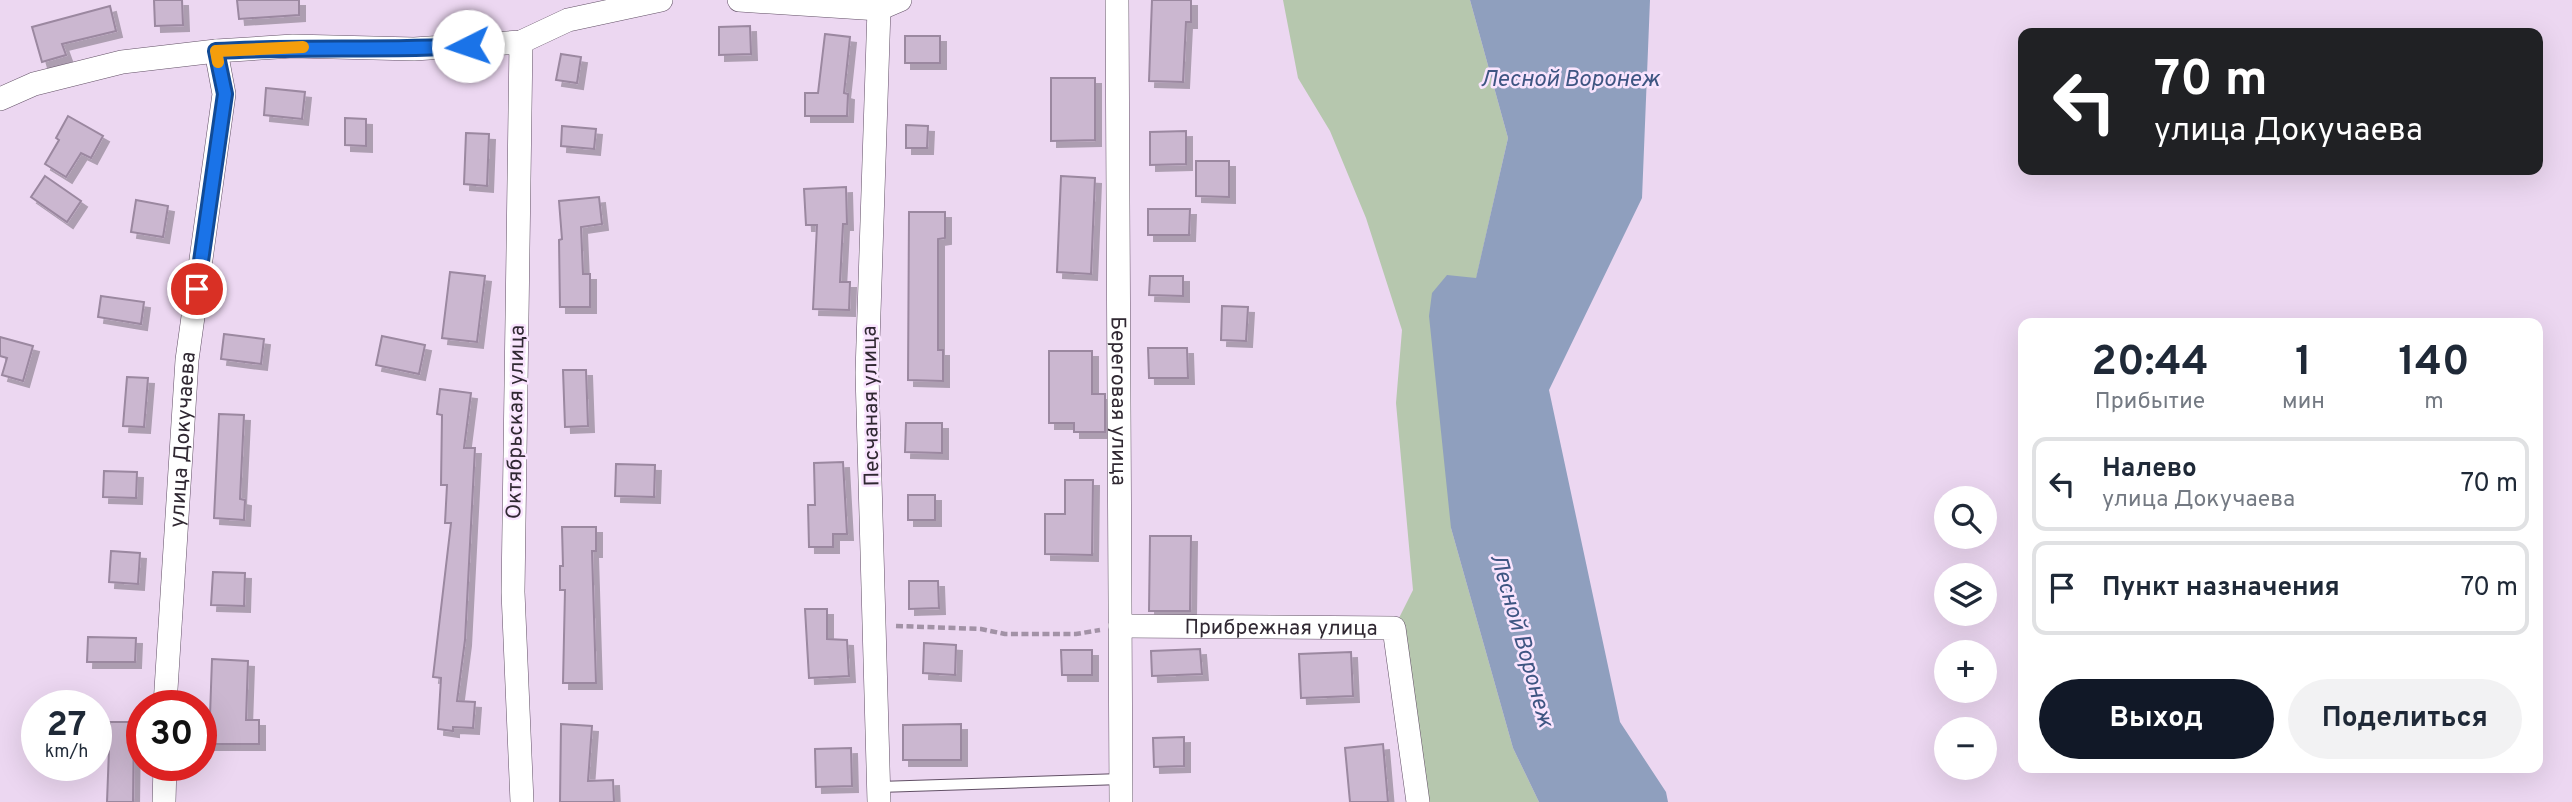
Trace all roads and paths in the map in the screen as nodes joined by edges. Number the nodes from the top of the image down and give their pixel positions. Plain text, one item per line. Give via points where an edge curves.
1 (660, 0) edge
2 (739, 0) edge
3 (1117, 0) edge
4 (889, 5) edge
5 (521, 42) junction
6 (216, 51) junction
7 (0, 99) edge
8 (874, 626) junction
9 (1120, 626) junction
10 (166, 690) edge
11 (164, 781) edge
12 (1121, 791) edge
13 (879, 794) edge
14 (164, 802) edge
15 (522, 802) edge
16 (1418, 802) edge

1 - 5 street via 568,20
2 - 4 street
3 - 9 street, Береговая улица
4 - 8 street, Песчаная улица via 867,373
5 - 6 street via 414,49 292,46
5 - 15 street, Октябрьская улица via 513,592
6 - 7 street via 122,62 34,84
6 - 10 street, улица Докучаева via 225,94 187,360
8 - 9 path via 1006,634 1076,634
8 - 13 street, Песчаная улица
9 - 12 street, Береговая улица
9 - 16 street, Прибрежная улица via 1394,628
11 - 14 street
12 - 13 lane

